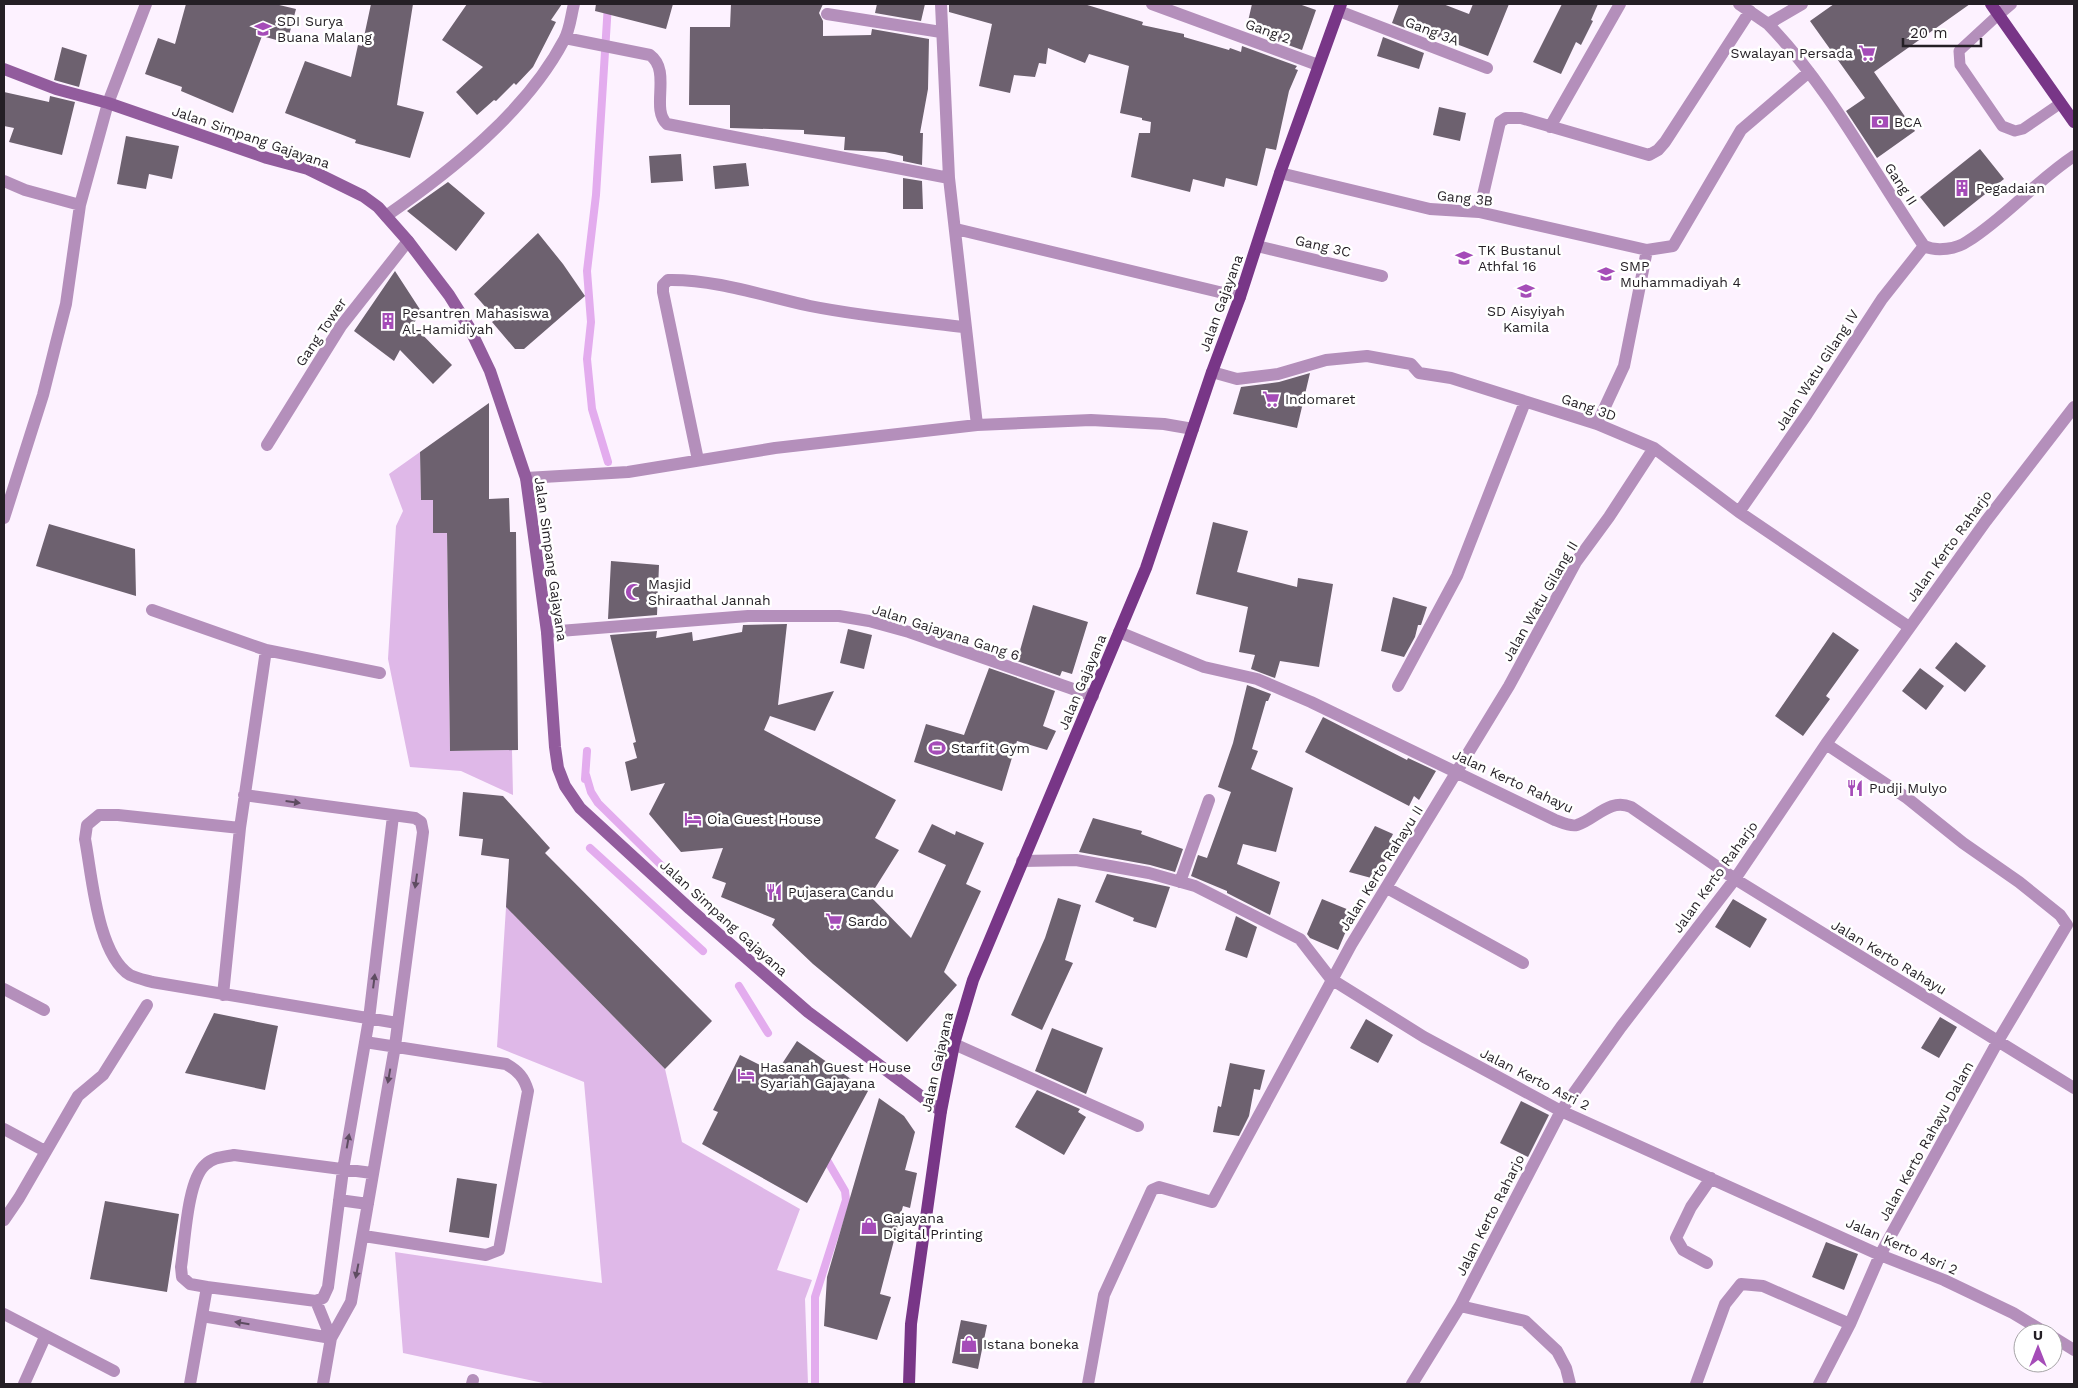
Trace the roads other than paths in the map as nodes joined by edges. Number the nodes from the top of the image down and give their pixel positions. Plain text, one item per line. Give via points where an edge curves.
1 (146, 4) edge
2 (574, 4) edge
3 (1152, 4) edge
4 (1620, 4) edge
5 (1802, 4) edge
6 (1991, 4) edge
7 (2011, 4) edge
8 (939, 5) edge
9 (1744, 7) edge
10 (1340, 8) edge
11 (827, 14) dead end
12 (1998, 15) junction
13 (1768, 24) junction
14 (941, 32) junction
15 (565, 38) junction
16 (1318, 65) junction
17 (1487, 68) dead end
18 (4, 69) edge
19 (1809, 72) junction
20 (108, 103) junction
21 (2061, 103) junction
22 (2074, 122) edge
23 (1550, 127) junction
24 (2074, 156) edge
25 (1280, 174) junction
26 (949, 178) junction
27 (4, 181) edge
28 (80, 205) junction
29 (1479, 212) junction
30 (386, 216) junction
31 (956, 229) junction
32 (408, 241) junction
33 (1257, 246) junction
34 (1924, 246) junction
35 (1647, 250) junction
36 (1382, 276) dead end
37 (1240, 297) junction
38 (964, 328) junction
39 (1212, 372) junction
40 (1525, 402) junction
41 (2074, 407) edge
42 (1597, 424) junction
43 (977, 425) junction
44 (1193, 429) junction
45 (268, 445) dead end
46 (1654, 448) junction
47 (698, 460) junction
48 (526, 478) junction
49 (1739, 512) junction
50 (4, 518) edge
51 (152, 610) dead end
52 (1909, 627) junction
53 (547, 632) junction
54 (1119, 632) junction
55 (266, 650) junction
56 (380, 673) dead end
57 (1398, 686) dead end
58 (1093, 696) junction
59 (1826, 744) junction
60 (1457, 773) junction
61 (244, 795) junction
62 (1210, 800) dead end
63 (393, 816) junction
64 (240, 828) junction
65 (1022, 861) junction
66 (1734, 880) junction
67 (1180, 882) junction
68 (1387, 888) junction
69 (1523, 963) dead end
70 (1331, 979) junction
71 (4, 989) edge
72 (224, 995) junction
73 (147, 1005) dead end
74 (44, 1010) dead end
75 (369, 1019) junction
76 (397, 1023) junction
77 (1998, 1041) junction
78 (365, 1042) junction
79 (954, 1044) junction
80 (395, 1046) junction
81 (2074, 1088) edge
82 (940, 1111) junction
83 (1560, 1111) junction
84 (1138, 1126) dead end
85 (4, 1129) edge
86 (45, 1151) junction
87 (343, 1170) junction
88 (372, 1173) junction
89 (1711, 1178) junction
90 (339, 1200) junction
91 (368, 1204) junction
92 (4, 1220) edge
93 (364, 1236) junction
94 (1880, 1255) junction
95 (1707, 1263) dead end
96 (207, 1287) junction
97 (316, 1301) junction
98 (1460, 1306) junction
99 (4, 1314) edge
100 (202, 1316) junction
101 (2029, 1323) edge
102 (1850, 1324) junction
103 (45, 1337) junction
104 (331, 1338) junction
105 (2063, 1343) edge
106 (2074, 1350) edge
107 (114, 1371) dead end
108 (24, 1384) edge
109 (190, 1384) edge
110 (322, 1384) edge
111 (909, 1384) edge
112 (1088, 1384) edge
113 (1412, 1384) edge
114 (1570, 1384) edge
115 (1696, 1384) edge
116 (1819, 1384) edge

1 - 20 street
2 - 15 street
3 - 16 street, Gang 2
4 - 23 street
5 - 13 street
6 - 12 main road
7 - 12 street
8 - 14 street
9 - 13 street, Gang II
9 - 23 street via 1658,150 1649,155
10 - 16 main road, Jalan Gajayana
10 - 17 street, Gang 3A
11 - 14 street
12 - 21 main road
12 - 21 lane via 1959,51 1958,58 2002,126 2016,131 2023,129
13 - 19 street, Gang II
14 - 26 street
15 - 26 street via 650,55 660,66 662,116 667,124
15 - 30 street via 523,97 481,141
16 - 25 main road, Jalan Gajayana
18 - 20 main road, Jalan Simpang Gajayana via 56,89
19 - 34 street, Gang II
19 - 35 street via 1741,130 1673,246
20 - 28 street
20 - 30 main road, Jalan Simpang Gajayana via 308,169 363,196
21 - 22 main road
23 - 29 street via 1513,117 1500,122
24 - 34 street via 1967,242 1941,250
25 - 29 street, Gang 3B via 1430,210
25 - 33 main road, Jalan Gajayana
26 - 31 street
27 - 28 street
28 - 50 street via 63,314 43,395
29 - 35 street, Gang 3B
30 - 32 main road, Jalan Simpang Gajayana
31 - 37 street
31 - 38 street
32 - 45 street, Gang Tower via 341,326
32 - 48 main road, Jalan Simpang Gajayana via 449,295 469,328 490,371
33 - 36 street, Gang 3C
33 - 37 main road, Jalan Gajayana
34 - 49 street, Jalan Watu Gilang IV via 1882,299
35 - 42 street via 1624,366
37 - 39 main road, Jalan Gajayana
38 - 43 street
38 - 47 street via 812,306 684,280 668,280 663,285 663,292
39 - 40 street, Gang 3D via 1237,379 1278,374 1326,360 1367,356 1411,364 1419,373 1451,378
39 - 44 main road, Jalan Gajayana
40 - 42 street, Gang 3D
40 - 57 street via 1457,576
41 - 52 street, Jalan Kerto Raharjo
42 - 46 street, Gang 3D
43 - 44 street via 1091,420
43 - 47 street
44 - 54 main road, Jalan Gajayana via 1146,568
46 - 49 street, Gang 3D
46 - 60 street, Jalan Watu Gilang II via 1576,562 1509,686
47 - 48 street via 628,472
48 - 53 main road, Jalan Simpang Gajayana
49 - 52 street, Gang 3D
51 - 55 street
52 - 59 street, Jalan Kerto Raharjo
53 - 58 street, Jalan Gajayana Gang 6 via 748,616 839,616 909,632
53 - 82 main road, Jalan Simpang Gajayana via 558,768 565,786 580,808 690,910 808,1012
54 - 58 main road, Jalan Gajayana
54 - 60 street, Jalan Kerto Rahayu via 1204,667 1266,683
55 - 56 street
55 - 61 street
58 - 65 main road, Jalan Gajayana
59 - 66 street, Jalan Kerto Raharjo
59 - 77 street, Jalan Kerto Rahayu Dalam via 1907,798 2019,882 2060,915 2067,925
60 - 66 street, Jalan Kerto Rahayu via 1570,825 1579,824 1611,806 1624,804
60 - 68 street, Jalan Kerto Rahayu II
61 -> 63 street
61 - 64 street
62 - 67 street
75 -> 63 street
63 -> 76 street via 416,818 421,822 423,832
64 - 72 street
64 - 72 street via 100,815 88,825 85,839 104,938 115,959 130,975
65 - 67 street, Jalan Kerto Asri 2 via 1076,860
65 - 79 main road, Jalan Gajayana via 973,980
66 - 77 street, Jalan Kerto Rahayu
66 - 83 street, Jalan Kerto Raharjo
67 - 70 street, Jalan Kerto Asri 2 via 1195,886 1300,939
68 - 69 street
68 - 70 street, Jalan Kerto Rahayu II
70 - 83 street, Jalan Kerto Asri 2 via 1424,1037
70 - 112 street, Jalan Kerto Rahayu II via 1303,1037 1212,1202 1159,1187 1152,1190 1104,1295
71 - 74 street
72 - 75 street
73 - 86 street via 103,1075 78,1096
75 - 76 street
75 - 78 street
76 - 80 street
77 - 81 street, Jalan Kerto Rahayu
77 - 94 street, Jalan Kerto Rahayu Dalam
78 - 80 street
87 -> 78 street
79 - 82 main road, Jalan Gajayana
79 - 84 street
80 -> 88 street
80 - 93 street via 506,1064 525,1081 527,1105 499,1250 486,1255
82 - 111 main road, Jalan Gajayana via 911,1324
83 - 89 street, Jalan Kerto Asri 2
83 - 98 street, Jalan Kerto Raharjo
85 - 86 street
86 - 92 street
87 - 88 street
87 - 90 street
87 - 96 street via 234,1155 217,1157 204,1166 194,1184 181,1267 182,1278 190,1284
88 - 91 street
89 - 94 street, Jalan Kerto Asri 2
89 - 95 street via 1690,1207 1676,1238 1683,1250
90 - 91 street
90 - 97 street via 328,1287 323,1298
91 - 93 street
93 -> 104 street via 351,1302
94 - 101 street, Jalan Kerto Asri 2 via 1944,1280
94 - 102 street, Jalan Kerto Rahayu Dalam
96 - 97 street
96 - 100 street
97 - 104 street
98 - 113 street, Jalan Kerto Raharjo
98 - 114 street via 1525,1321 1557,1351
99 - 103 street
104 -> 100 street
100 - 109 street
102 - 115 street via 1763,1286 1741,1284 1725,1304
102 - 116 street, Jalan Kerto Rahayu Dalam
103 - 107 street
103 - 108 street
104 - 110 street
105 - 106 street

